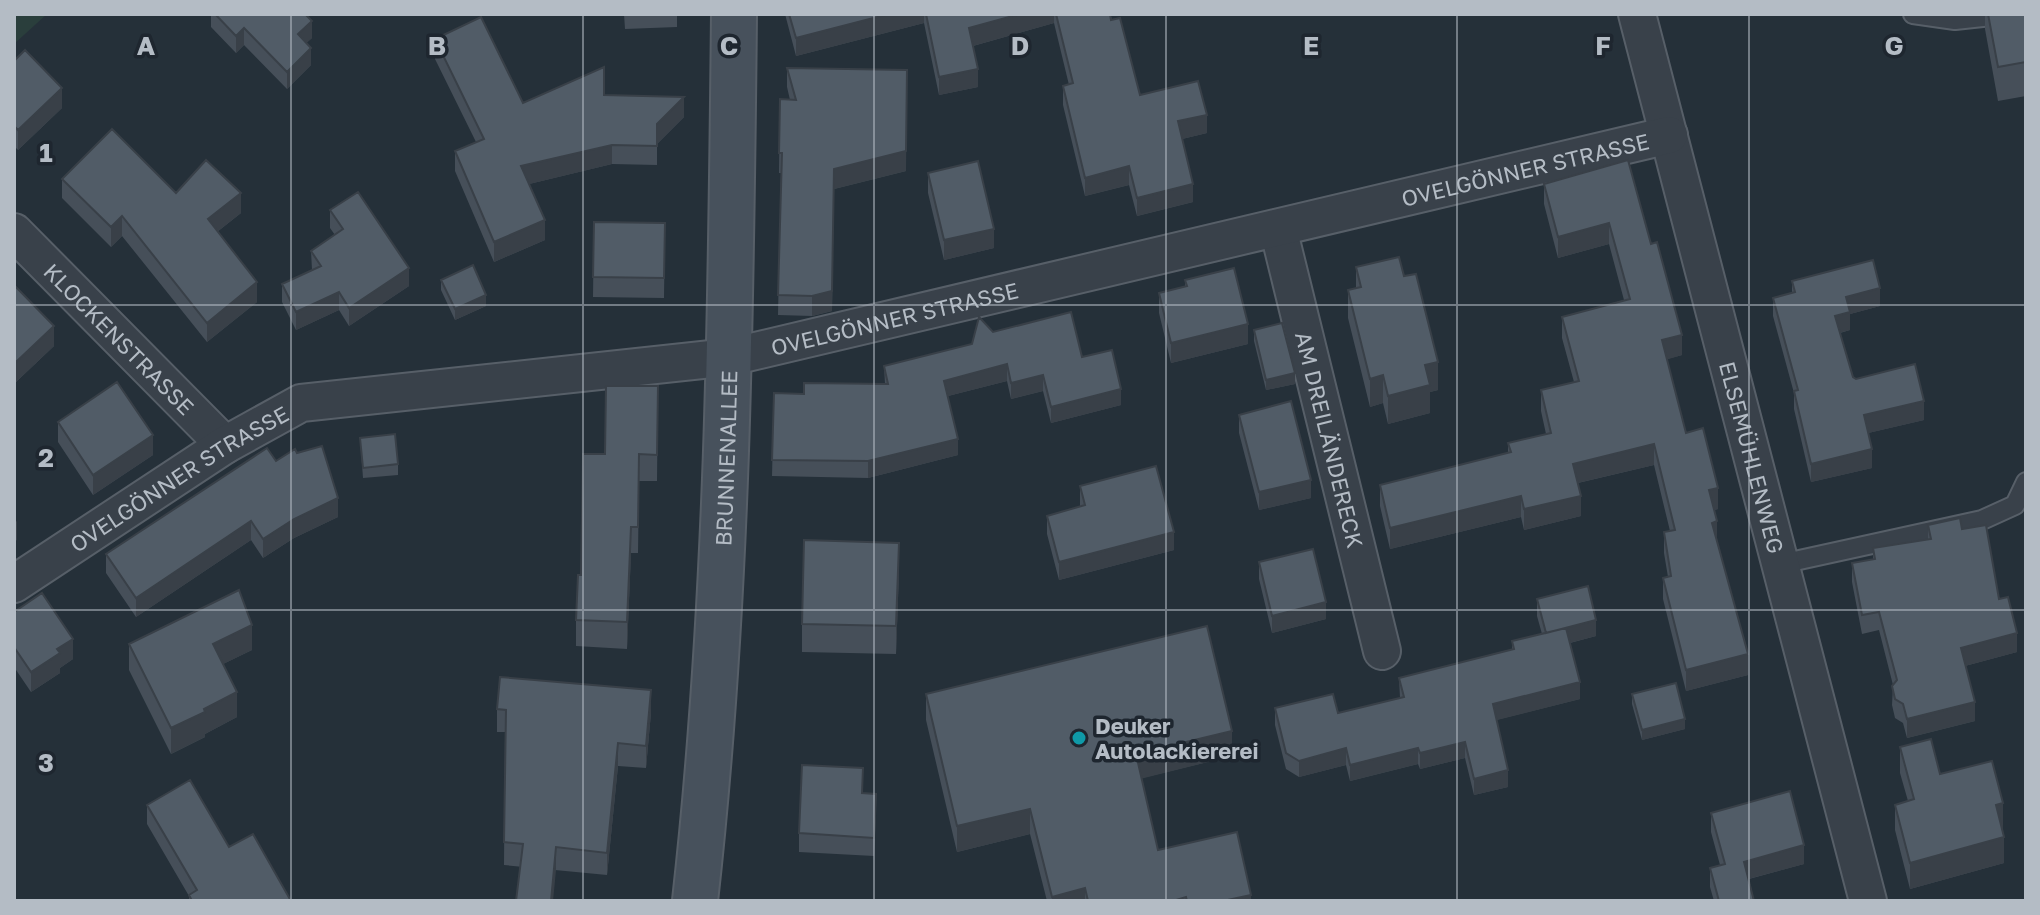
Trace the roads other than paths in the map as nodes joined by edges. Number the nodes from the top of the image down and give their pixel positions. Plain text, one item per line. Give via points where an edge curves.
1 (734, 14) edge
2 (1637, 14) edge
3 (1913, 14) edge
4 (2010, 14) edge
5 (1669, 135) junction
6 (1278, 228) junction
7 (14, 232) edge
8 (730, 357) junction
9 (225, 445) junction
10 (2026, 482) edge
11 (1781, 564) junction
12 (14, 584) edge
13 (1382, 651) dead end
14 (695, 901) edge
15 (1868, 901) edge

1 - 8 street, BRUNNENALLEE
2 - 5 street, ELSEMÜHLENWEG
3 - 4 lane via 1955,20
5 - 6 street, OVELGÖNNER STRASSE
5 - 11 street, ELSEMÜHLENWEG
6 - 8 street, OVELGÖNNER STRASSE
6 - 13 street, AM DREILÄNDERECK
7 - 9 street, KLOCKENSTRASSE
8 - 9 street, OVELGÖNNER STRASSE via 301,403
8 - 14 street, BRUNNENALLEE via 709,765
9 - 12 street, OVELGÖNNER STRASSE
10 - 11 lane via 2015,505 1982,520
11 - 15 street, ELSEMÜHLENWEG

